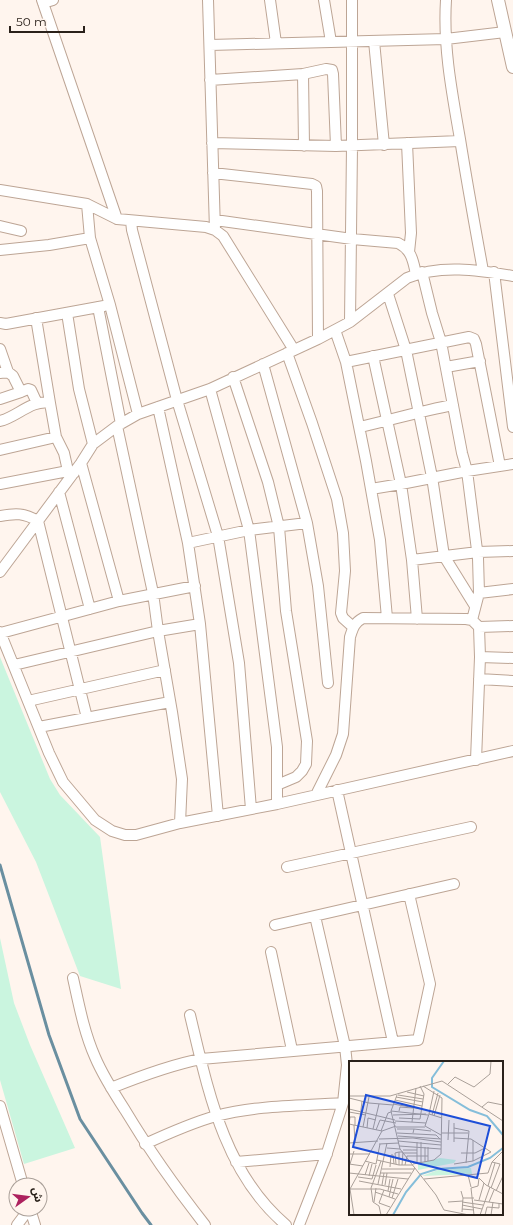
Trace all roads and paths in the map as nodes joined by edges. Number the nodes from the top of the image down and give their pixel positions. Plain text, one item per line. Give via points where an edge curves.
1 (208, 0) edge
2 (270, 0) edge
3 (324, 0) edge
4 (352, 0) edge
5 (446, 0) edge
6 (498, 0) edge
7 (46, 1) edge
8 (505, 32) junction
9 (446, 39) junction
10 (352, 41) junction
11 (374, 41) junction
12 (331, 42) junction
13 (276, 43) junction
14 (210, 45) junction
15 (513, 67) edge
16 (303, 74) junction
17 (210, 80) junction
18 (460, 141) junction
19 (212, 143) junction
20 (407, 143) junction
21 (384, 144) junction
22 (304, 146) junction
23 (336, 146) junction
24 (352, 146) junction
25 (213, 174) junction
26 (0, 190) edge
27 (87, 204) junction
28 (116, 220) junction
29 (131, 221) junction
30 (215, 225) junction
31 (0, 226) edge
32 (21, 231) dead end
33 (317, 233) junction
34 (90, 238) junction
35 (352, 239) junction
36 (0, 250) edge
37 (409, 252) junction
38 (483, 271) junction
39 (494, 272) junction
40 (419, 273) junction
41 (513, 276) edge
42 (388, 294) junction
43 (110, 305) junction
44 (98, 307) junction
45 (67, 313) junction
46 (36, 318) junction
47 (350, 322) junction
48 (0, 323) edge
49 (335, 330) junction
50 (318, 339) junction
51 (441, 342) junction
52 (0, 349) edge
53 (406, 350) junction
54 (291, 351) junction
55 (373, 356) junction
56 (480, 361) junction
57 (346, 362) junction
58 (263, 364) junction
59 (446, 367) junction
60 (4, 372) edge
61 (233, 378) junction
62 (210, 389) junction
63 (21, 392) junction
64 (0, 399) edge
65 (177, 400) junction
66 (36, 403) junction
67 (50, 403) junction
68 (453, 405) junction
69 (158, 407) junction
70 (418, 412) junction
71 (138, 414) junction
72 (0, 421) edge
73 (388, 421) junction
74 (119, 425) junction
75 (360, 427) junction
76 (513, 427) edge
77 (56, 437) junction
78 (93, 444) junction
79 (0, 450) edge
80 (81, 463) junction
81 (513, 464) edge
82 (500, 466) junction
83 (467, 471) junction
84 (71, 472) junction
85 (432, 477) junction
86 (0, 484) edge
87 (401, 484) junction
88 (371, 489) junction
89 (59, 492) junction
90 (0, 516) edge
91 (38, 521) junction
92 (307, 522) junction
93 (279, 527) junction
94 (249, 530) junction
95 (218, 536) junction
96 (188, 543) junction
97 (513, 551) edge
98 (478, 552) junction
99 (444, 556) junction
100 (412, 560) junction
101 (0, 572) edge
102 (194, 586) junction
103 (513, 589) edge
104 (153, 593) junction
105 (479, 593) junction
106 (119, 601) junction
107 (475, 606) junction
108 (90, 609) junction
109 (61, 616) junction
110 (387, 618) junction
111 (417, 618) junction
112 (200, 624) junction
113 (475, 624) junction
114 (353, 626) junction
115 (513, 626) edge
116 (158, 631) junction
117 (0, 632) edge
118 (70, 652) junction
119 (480, 657) junction
120 (513, 658) edge
121 (14, 665) junction
122 (165, 670) junction
123 (480, 679) junction
124 (513, 681) edge
125 (328, 683) dead end
126 (79, 689) junction
127 (28, 701) junction
128 (170, 702) junction
129 (87, 718) junction
130 (38, 727) junction
131 (513, 751) edge
132 (476, 760) junction
133 (277, 785) junction
134 (337, 790) junction
135 (316, 795) junction
136 (277, 804) junction
137 (251, 809) junction
138 (218, 816) junction
139 (180, 823) junction
140 (471, 827) dead end
141 (351, 853) junction
142 (287, 867) dead end
143 (454, 884) dead end
144 (409, 894) junction
145 (362, 905) junction
146 (315, 916) junction
147 (275, 925) dead end
148 (271, 952) dead end
149 (72, 978) dead end
150 (190, 1015) dead end
151 (393, 1042) junction
152 (345, 1046) junction
153 (292, 1050) junction
154 (201, 1059) junction
155 (111, 1088) junction
156 (343, 1103) junction
157 (0, 1106) edge
158 (217, 1116) junction
159 (3, 1130) edge
160 (145, 1144) junction
161 (327, 1154) junction
162 (236, 1162) junction
163 (20, 1177) edge
164 (205, 1225) edge
165 (286, 1225) edge
166 (299, 1225) edge

1 - 14 street
2 - 13 street
3 - 12 street
4 - 10 street
5 - 9 street
6 - 8 street
7 - 28 street
8 - 9 street
8 - 15 street
9 - 11 street
9 - 18 street
10 - 11 street
10 - 12 street
10 - 24 street
11 - 21 street
12 - 13 street
13 - 14 street
14 - 17 street
16 - 17 street
16 - 22 street
16 - 23 street via 332,70
17 - 19 street
18 - 20 street
18 - 38 street
19 - 22 street
19 - 25 street
20 - 21 street
20 - 37 street via 411,233
21 - 24 street
22 - 23 street
23 - 24 street
24 - 35 street
25 - 30 street
25 - 33 street via 316,186
26 - 27 street
27 - 28 street
27 - 34 street
28 - 29 street
29 - 30 street via 206,227
29 - 65 street
30 - 33 street
30 - 54 street
31 - 32 street
33 - 35 street
33 - 50 street
34 - 36 street
34 - 43 street
35 - 37 street via 398,244
35 - 47 street
37 - 40 street
38 - 39 street
38 - 40 street via 443,269
39 - 41 street
39 - 76 street
40 - 42 street via 407,278
40 - 51 street
42 - 47 street
42 - 53 street
43 - 44 street
43 - 71 street
44 - 45 street
44 - 74 street
45 - 46 street
45 - 78 street via 79,389
46 - 48 street
46 - 67 street
47 - 49 street
49 - 50 street
49 - 57 street
50 - 54 street
51 - 53 street
51 - 56 street via 471,337 476,341
51 - 59 street
52 - 60 street
53 - 55 street
53 - 70 street
54 - 58 street
54 - 114 street via 337,499 343,533 345,571 341,613
55 - 57 street
55 - 73 street
56 - 59 street
56 - 82 street
57 - 75 street
58 - 61 street
58 - 92 street
59 - 68 street
60 - 63 street via 13,376
61 - 62 street
61 - 93 street via 268,482
62 - 65 street
62 - 94 street
63 - 64 street
63 - 66 street via 31,390
65 - 69 street
65 - 95 street
66 - 67 street
66 - 72 street
67 - 77 street
68 - 70 street
68 - 83 street
69 - 71 street
69 - 96 street
70 - 73 street
70 - 85 street
71 - 74 street
73 - 75 street
73 - 87 street
74 - 78 street
74 - 104 street
75 - 88 street
77 - 79 street
77 - 84 street
78 - 80 street
80 - 84 street
80 - 106 street
81 - 82 street
82 - 83 street
83 - 85 street
83 - 98 street
84 - 86 street
84 - 89 street
85 - 87 street
85 - 99 street
87 - 88 street
87 - 100 street
88 - 110 street via 380,540
89 - 91 street
89 - 108 street
90 - 91 street via 13,513 27,515
91 - 101 street
91 - 109 street
92 - 93 street
92 - 125 street via 318,586
93 - 94 street
93 - 133 street via 286,611 308,741 306,764 302,772
94 - 95 street
94 - 133 street via 277,747
95 - 96 street
95 - 137 street via 238,663
96 - 102 street
97 - 98 street
98 - 99 street
98 - 105 street
99 - 100 street
99 - 107 street
100 - 111 street
102 - 104 street
102 - 112 street
103 - 105 street
104 - 106 street
104 - 116 street
105 - 107 street
106 - 108 street
107 - 113 street
108 - 109 street
109 - 117 street
109 - 118 street
110 - 111 street
110 - 114 street via 363,618
111 - 113 street
112 - 116 street
112 - 138 street
113 - 115 street
113 - 119 street
114 - 135 street via 343,734 336,755
116 - 118 street
116 - 122 street
117 - 121 street
118 - 121 street
118 - 126 street
119 - 120 street
119 - 123 street
121 - 127 street
122 - 126 street
122 - 128 street
123 - 124 street
123 - 132 street
126 - 127 street
126 - 129 street
127 - 130 street
128 - 129 street
128 - 139 street via 182,779
129 - 130 street
130 - 139 street via 63,782 95,820 112,831 125,835
131 - 132 street
132 - 134 street
133 - 136 street
134 - 135 street
134 - 141 street
135 - 136 street
136 - 137 street
137 - 138 street
138 - 139 street
140 - 141 street
141 - 142 street
141 - 145 street
143 - 144 street
144 - 145 street
144 - 151 street via 430,984 418,1040
145 - 146 street
145 - 151 street
146 - 147 street
146 - 152 street
148 - 153 street
149 - 155 street via 87,1037
150 - 154 street
151 - 152 street
152 - 153 street
152 - 156 street via 347,1065
153 - 154 street
154 - 155 street via 152,1072
154 - 158 street
155 - 160 street
156 - 158 street via 264,1108
156 - 161 street
157 - 159 street
158 - 160 street via 192,1123
158 - 162 street
159 - 163 street
160 - 164 street
161 - 162 street
161 - 166 street
162 - 165 street via 262,1201

